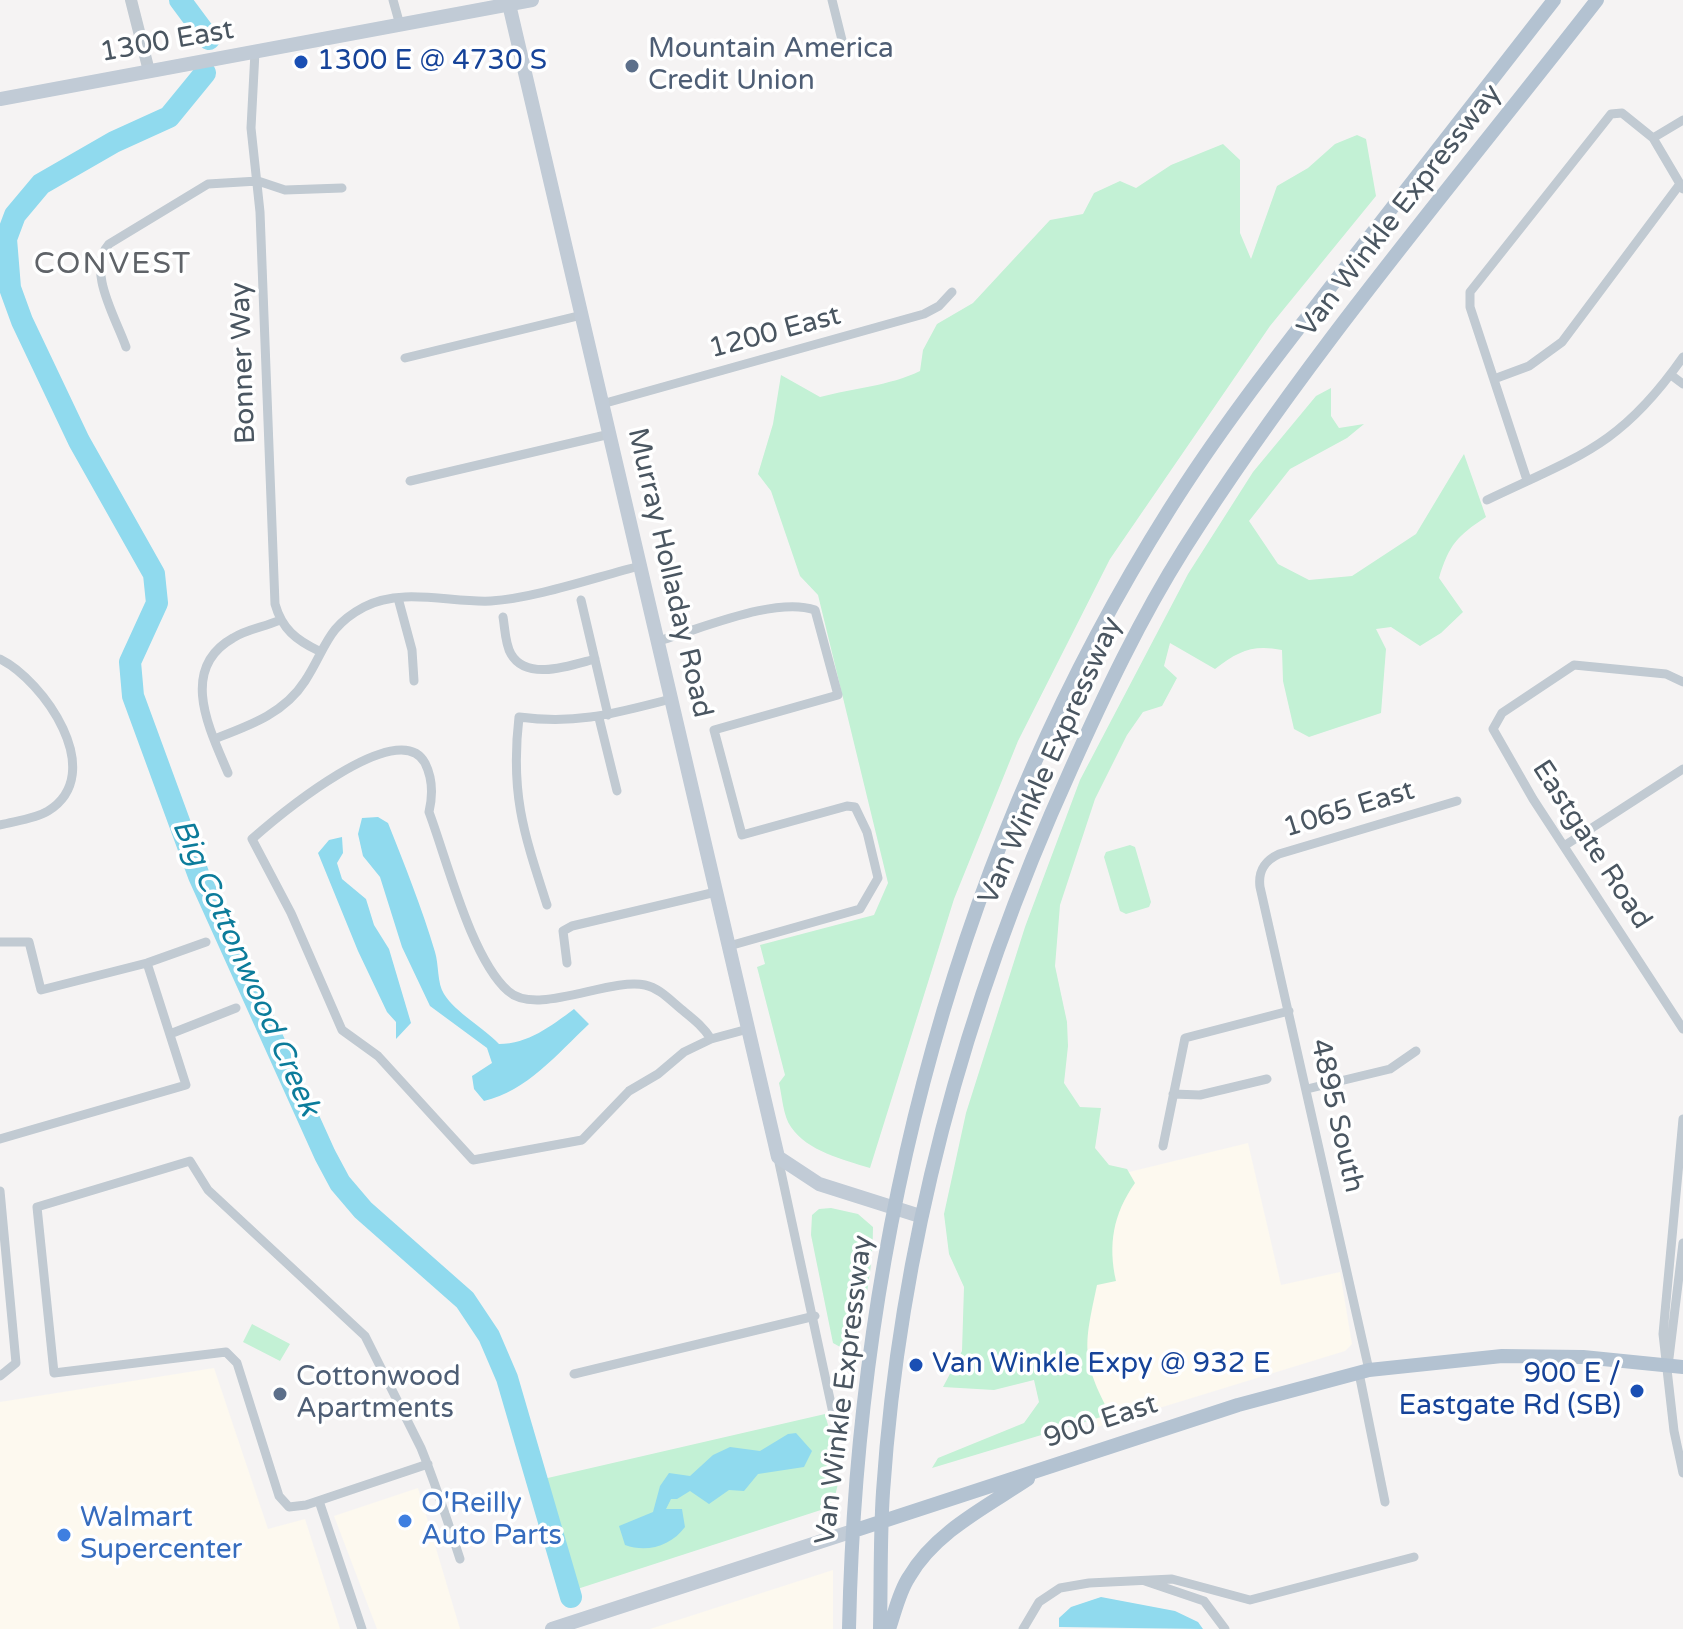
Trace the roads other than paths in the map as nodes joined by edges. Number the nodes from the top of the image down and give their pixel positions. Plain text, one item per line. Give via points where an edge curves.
1 (131, 0) edge
2 (393, 0) edge
3 (532, 0) edge
4 (832, 0) edge
5 (1554, 0) edge
6 (1597, 0) edge
7 (509, 2) edge
8 (400, 25) junction
9 (842, 40) dead end
10 (255, 52) junction
11 (149, 71) junction
12 (0, 99) edge
13 (1683, 120) edge
14 (1653, 138) junction
15 (258, 181) junction
16 (1682, 186) edge
17 (342, 188) dead end
18 (952, 292) dead end
19 (582, 315) junction
20 (126, 347) dead end
21 (1683, 357) edge
22 (405, 358) dead end
23 (1671, 375) junction
24 (1494, 379) junction
25 (1683, 384) edge
26 (602, 404) junction
27 (610, 434) junction
28 (1527, 480) junction
29 (410, 481) dead end
30 (1487, 500) dead end
31 (640, 566) junction
32 (398, 598) junction
33 (581, 600) dead end
34 (503, 617) dead end
35 (280, 620) junction
36 (658, 641) junction
37 (319, 651) junction
38 (0, 659) edge
39 (595, 659) junction
40 (414, 681) dead end
41 (1683, 682) edge
42 (671, 699) junction
43 (604, 716) junction
44 (214, 739) junction
45 (1683, 769) edge
46 (228, 773) dead end
47 (617, 791) dead end
48 (1457, 801) dead end
49 (0, 825) edge
50 (1564, 846) junction
51 (1261, 872) joint
52 (716, 892) junction
53 (547, 905) dead end
54 (0, 942) edge
55 (206, 942) dead end
56 (729, 946) junction
57 (147, 963) junction
58 (567, 963) dead end
59 (236, 1008) dead end
60 (1289, 1011) junction
61 (1672, 1011) junction
62 (1683, 1014) edge
63 (748, 1029) junction
64 (1683, 1029) edge
65 (170, 1034) junction
66 (711, 1039) junction
67 (1416, 1051) dead end
68 (1267, 1079) dead end
69 (1307, 1089) junction
70 (1173, 1094) junction
71 (1683, 1119) edge
72 (0, 1139) edge
73 (1163, 1146) dead end
74 (778, 1157) junction
75 (0, 1191) edge
76 (893, 1210) junction
77 (920, 1216) junction
78 (1683, 1243) edge
79 (815, 1316) junction
80 (1667, 1365) junction
81 (1683, 1367) edge
82 (1364, 1372) junction
83 (574, 1374) dead end
84 (0, 1376) edge
85 (833, 1413) dead end
86 (428, 1464) junction
87 (1045, 1468) junction
88 (1683, 1473) edge
89 (319, 1501) junction
90 (1385, 1502) dead end
91 (882, 1521) junction
92 (853, 1531) junction
93 (1414, 1557) dead end
94 (460, 1559) dead end
95 (1145, 1581) junction
96 (362, 1629) edge
97 (552, 1629) edge
98 (849, 1629) edge
99 (880, 1629) edge
100 (889, 1629) edge
101 (1023, 1629) edge
102 (1225, 1629) edge

1 - 11 street
2 - 8 street
3 - 7 main road, 1300 East
4 - 9 street
5 - 76 main road, Van Winkle Expressway via 1267,368 1178,495 1114,602 1045,739 990,871 940,1016
6 - 77 main road, Van Winkle Expressway via 1256,441 1147,612 1111,679 1003,933 957,1071
7 - 8 main road, 1300 East
7 - 19 main road, Murray Holladay Road
8 - 10 main road, 1300 East
10 - 11 main road, 1300 East
10 - 15 street, Bonner Way via 251,128
11 - 12 main road, 1300 East
13 - 14 street
14 - 16 street
14 - 24 street via 1622,113 1607,117 1470,292 1468,302
15 - 17 street via 285,190
15 - 20 street via 199,186 100,253 99,273
15 - 35 street, Bonner Way via 273,579
16 - 24 street via 1562,342 1529,366
18 - 26 street, 1200 East via 924,314
19 - 22 street
19 - 26 main road, Murray Holladay Road
21 - 23 street
23 - 25 street
23 - 28 street via 1612,438
24 - 28 street
26 - 27 main road, Murray Holladay Road
27 - 29 street
27 - 31 main road, Murray Holladay Road
28 - 30 street
31 - 32 street via 505,599
31 - 36 main road, Murray Holladay Road
32 - 37 street via 369,604 349,616
32 - 40 street
33 - 39 street
34 - 39 street via 508,650 520,663 544,670
35 - 37 street via 293,637
35 - 44 street via 231,638 210,659 201,698
36 - 42 main road, Murray Holladay Road
36 - 56 street via 775,608 803,606 815,610 838,695 714,730 742,835 855,807 878,878 860,909
37 - 44 street via 306,681 286,704
38 - 49 street via 29,679 53,712 73,755 69,787 49,811
39 - 43 street
41 - 50 street, Eastgate Road via 1666,674 1574,665 1502,713 1494,724 1497,739
42 - 43 street
42 - 52 main road, Murray Holladay Road
43 - 47 street
43 - 53 street via 563,722 519,717 517,803
44 - 46 street
45 - 50 street
48 - 51 street, 1065 East via 1279,854
50 - 61 street, Eastgate Road
51 - 60 street, 4895 South
52 - 56 main road, Murray Holladay Road
52 - 58 street via 572,926 561,938
54 - 57 street via 29,942 41,990
55 - 57 street
56 - 63 main road, Murray Holladay Road
57 - 65 street
59 - 65 street
60 - 69 street, 4895 South
60 - 70 street via 1188,1036 1181,1046
61 - 62 street
61 - 64 street, Eastgate Road
63 - 66 street
63 - 74 main road, Murray Holladay Road
65 - 72 street via 186,1085
66 - 66 street via 669,999 642,984 539,1000 508,992 473,935 429,812 430,774 420,754 410,750 372,758 325,781 252,839 342,1030 378,1056 473,1160 582,1140 629,1091
67 - 69 street via 1390,1069
68 - 70 street via 1200,1095
69 - 82 street, 4895 South
70 - 73 street
71 - 80 street via 1663,1334
74 - 76 main road via 819,1184
74 - 79 street, Murray Holladay Road
75 - 84 street via 16,1363
76 - 77 main road
76 - 92 main road, Van Winkle Expressway via 869,1351
77 - 91 main road, Van Winkle Expressway via 899,1340
78 - 80 street
79 - 83 street
79 - 85 street, Murray Holladay Road
80 - 81 main road, 900 East
80 - 82 main road, 900 East via 1502,1356
80 - 88 street
82 - 87 main road, 900 East via 1238,1405
82 - 90 street, 4895 South
86 - 89 street
86 - 89 street via 365,1336 208,1190 190,1161 37,1207 54,1373 226,1352 237,1363 279,1496 289,1507
86 - 94 street
87 - 91 main road, 900 East
87 - 100 main road via 941,1537 908,1577
89 - 96 street
91 - 92 main road, 900 East
91 - 99 main road, Van Winkle Expressway
92 - 97 main road, 900 East
92 - 98 main road, Van Winkle Expressway
93 - 95 street via 1250,1600 1194,1582
95 - 101 street via 1060,1588 1039,1602
95 - 102 street via 1204,1601

